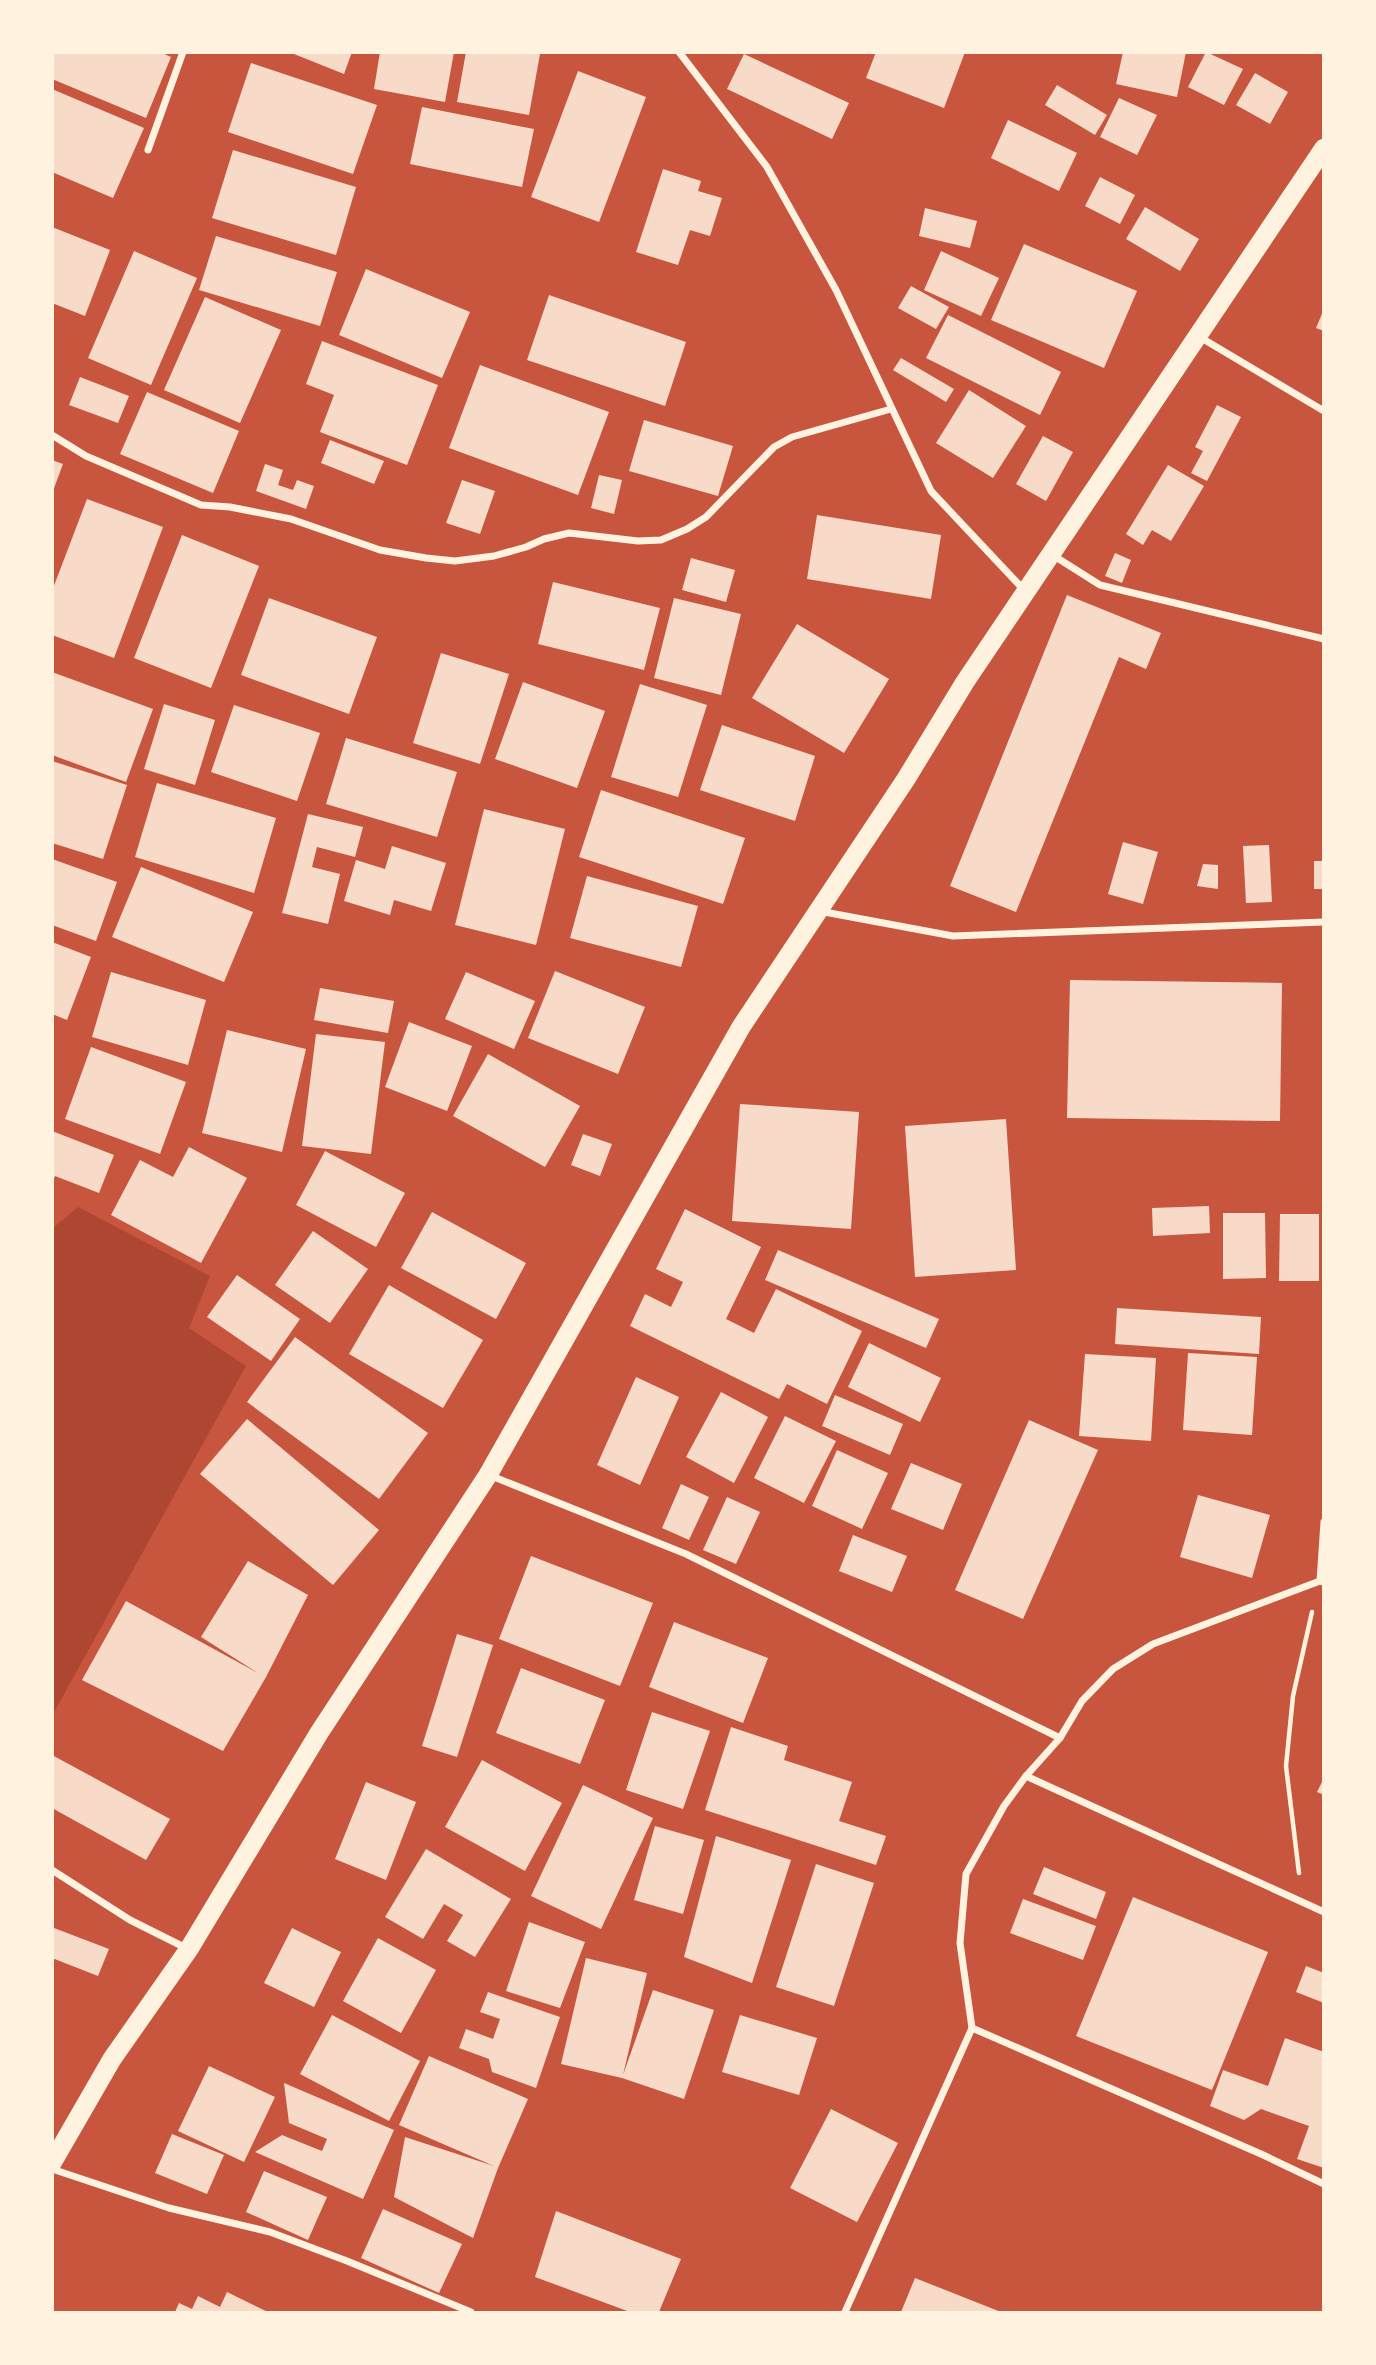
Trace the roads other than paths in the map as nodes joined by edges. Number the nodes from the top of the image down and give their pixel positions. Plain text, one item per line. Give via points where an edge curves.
1 (183, 52) edge
2 (679, 52) edge
3 (148, 150) dead end
4 (1322, 154) edge
5 (1198, 335) junction
6 (891, 409) junction
7 (1324, 411) edge
8 (52, 435) edge
9 (1051, 554) junction
10 (1026, 592) junction
11 (1324, 639) edge
12 (817, 911) junction
13 (1324, 922) edge
14 (488, 1475) junction
15 (1324, 1522) edge
16 (1322, 1581) edge
17 (1060, 1738) junction
18 (1026, 1776) junction
19 (52, 1870) edge
20 (1324, 1912) edge
21 (189, 1949) junction
22 (972, 2028) junction
23 (52, 2163) edge
24 (52, 2169) edge
25 (1324, 2184) edge
26 (471, 2312) edge
27 (845, 2312) edge

1 - 3 street
2 - 6 street via 767,166 835,290
4 - 5 highway
5 - 7 street
5 - 9 highway
6 - 8 street via 774,447 706,517 661,540 569,533 494,556 455,561 380,550 291,519 201,505 86,456
6 - 10 street via 931,491
9 - 10 highway
9 - 11 street via 1100,585
10 - 12 highway
12 - 13 street via 953,936
12 - 14 highway via 741,1027
14 - 17 street via 686,1554
14 - 21 highway via 318,1733
15 - 16 street
16 - 17 street via 1153,1644 1113,1669 1082,1701
17 - 18 street
18 - 20 street
18 - 22 street via 965,1874 960,1943
19 - 21 street via 130,1920
21 - 23 highway via 112,2059
22 - 25 street
22 - 27 street
24 - 26 street via 169,2208 270,2232

